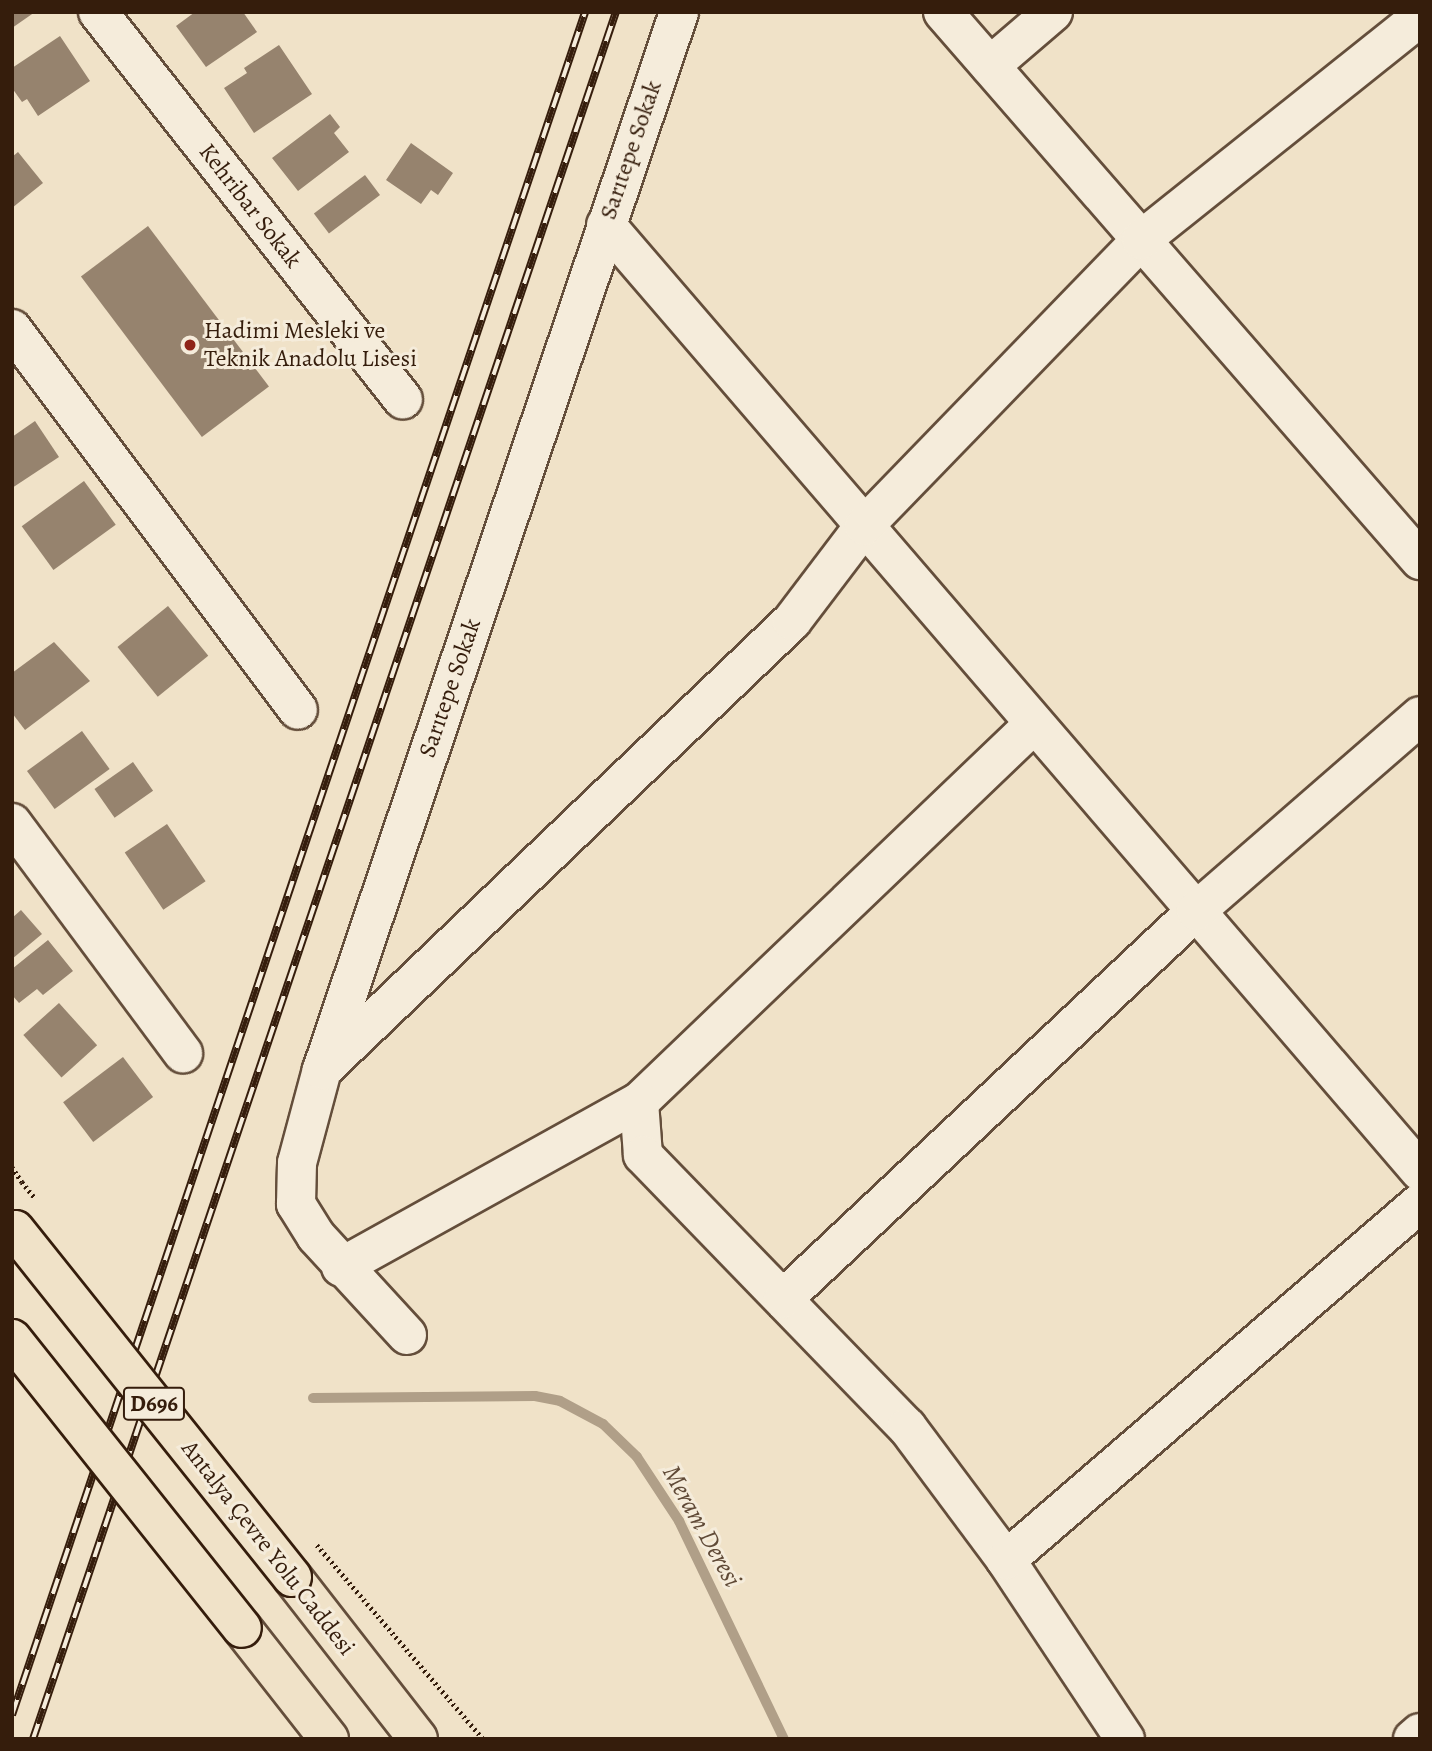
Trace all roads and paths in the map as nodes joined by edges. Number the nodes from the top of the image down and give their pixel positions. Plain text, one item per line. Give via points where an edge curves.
1 (98, 12) edge
2 (679, 12) edge
3 (943, 12) edge
4 (1053, 12) edge
5 (1420, 17) edge
6 (990, 66) junction
7 (606, 225) junction
8 (1141, 240) junction
9 (12, 329) edge
10 (402, 399) dead end
11 (864, 526) junction
12 (1420, 560) edge
13 (298, 710) dead end
14 (1420, 716) edge
15 (1034, 724) junction
16 (12, 823) edge
17 (1196, 911) junction
18 (183, 1053) dead end
19 (322, 1070) junction
20 (639, 1102) junction
21 (12, 1167) edge
22 (1420, 1171) edge
23 (22, 1182) dead end
24 (1420, 1203) edge
25 (14, 1228) edge
26 (341, 1267) junction
27 (783, 1300) junction
28 (407, 1335) dead end
29 (12, 1339) edge
30 (315, 1543) dead end
31 (1006, 1560) junction
32 (1420, 1733) edge
33 (329, 1739) edge
34 (418, 1739) edge
35 (483, 1739) edge
36 (1125, 1739) edge
37 (1413, 1739) edge

1 - 10 street, Kehribar Sokak
2 - 7 street, Sarıtepe Sokak
3 - 6 street
4 - 6 street
5 - 8 street
6 - 8 street
7 - 11 street
7 - 19 street, Sarıtepe Sokak
8 - 11 street
8 - 12 street
9 - 13 street
11 - 15 street
11 - 19 street via 792,621
14 - 17 street
15 - 17 street
15 - 20 street
16 - 18 street
17 - 22 street
17 - 27 street
19 - 26 street, Sarıtepe Sokak via 297,1163 296,1204
20 - 26 street
20 - 27 street via 643,1156
21 - 23 path
24 - 31 street
25 - 34 highway, Antalya Çevre Yolu Caddesi / D696, bridge
26 - 28 street, Sarıtepe Sokak
27 - 31 street via 907,1427
29 - 33 highway, D696, bridge
30 - 35 path
31 - 36 street
32 - 37 street

